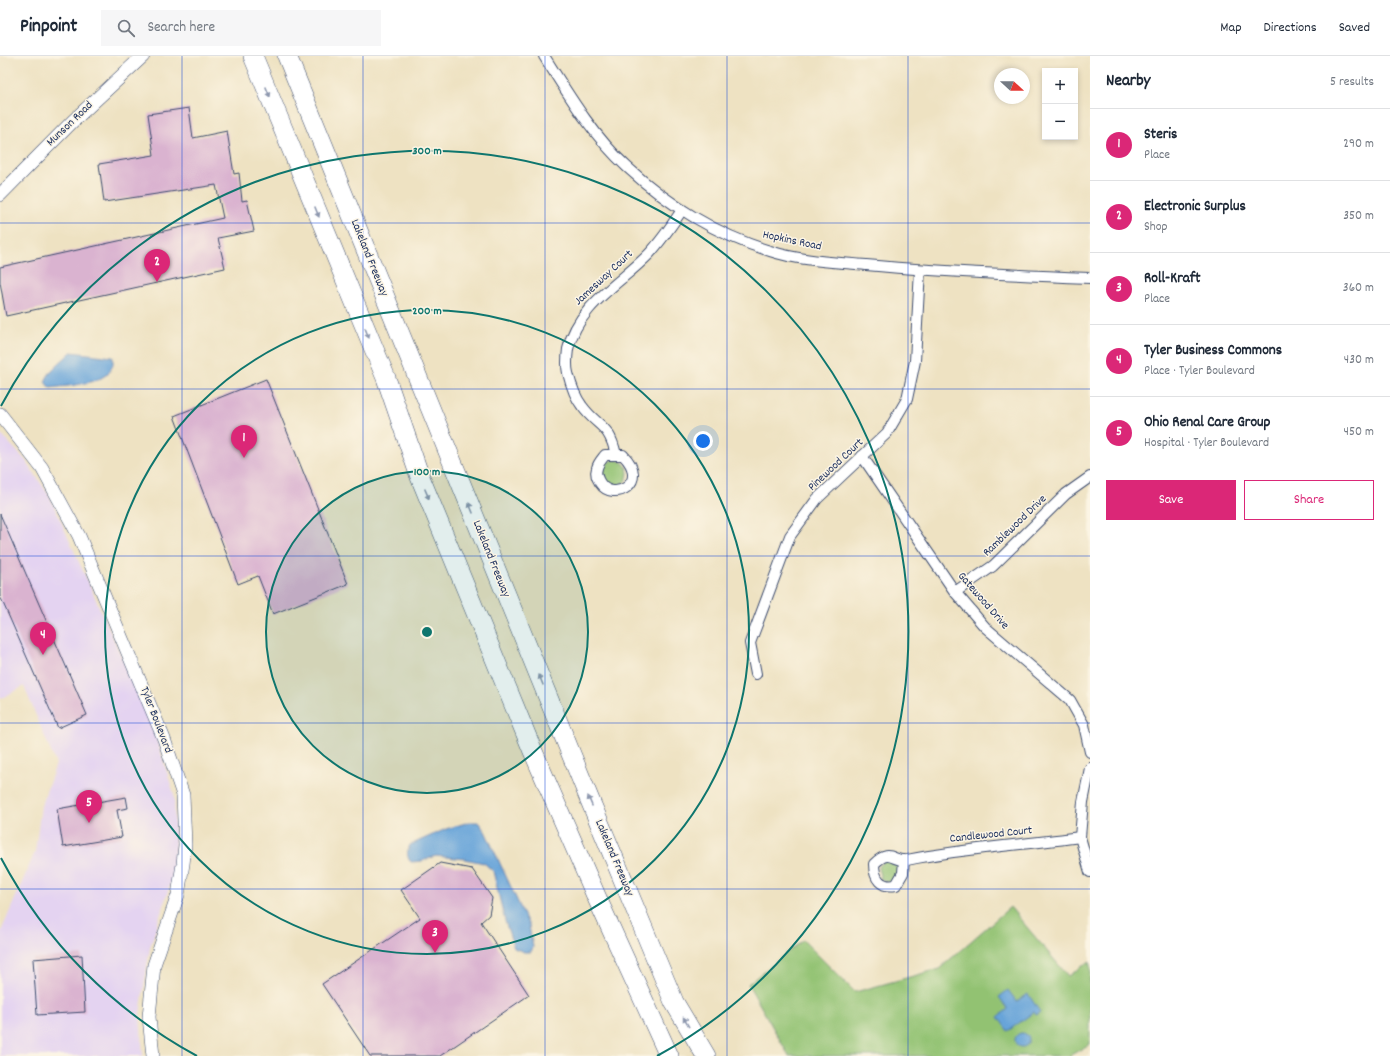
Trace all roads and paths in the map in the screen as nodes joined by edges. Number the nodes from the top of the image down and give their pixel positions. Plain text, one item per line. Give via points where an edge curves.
1 (143, 56) edge
2 (253, 56) edge
3 (287, 56) edge
4 (544, 56) edge
5 (0, 195) edge
6 (682, 210) junction
7 (920, 270) junction
8 (1090, 278) edge
9 (0, 414) edge
10 (616, 455) dead end
11 (862, 456) junction
12 (1090, 477) edge
13 (955, 592) junction
14 (756, 674) dead end
15 (1090, 752) edge
16 (1090, 768) edge
17 (1080, 837) junction
18 (904, 860) dead end
19 (1090, 872) edge
20 (153, 1056) edge
21 (669, 1056) edge
22 (706, 1056) edge

1 - 5 street, Munson Road via 73,121
2 -> 21 highway via 386,378 420,477 532,749
22 -> 3 highway, Lakeland Freeway via 674,1002
4 - 6 street, Hopkins Road via 580,110 612,151 626,166
6 - 7 street, Hopkins Road via 729,235 771,252 829,262
6 - 10 street, Jamesway Court via 649,254 590,307 572,335 566,358 573,390 582,407 606,429 612,439
7 - 8 street, Hopkins Road
7 - 11 street, Pinewood Court via 915,361 907,399 887,433
9 - 20 street, Tyler Boulevard via 42,468 79,536 164,739 182,795 185,845 178,895 154,966 149,1017
11 - 13 street, Gatewood Drive
11 - 14 street, Pinewood Court via 817,499 790,536 750,643
12 - 13 street, Ramblewood Drive via 1066,494 993,566
13 - 15 street, Gatewood Drive via 985,627 1066,695 1084,725
16 - 17 street via 1083,802
17 - 18 street, Candlewood Court via 937,853
17 - 19 street

